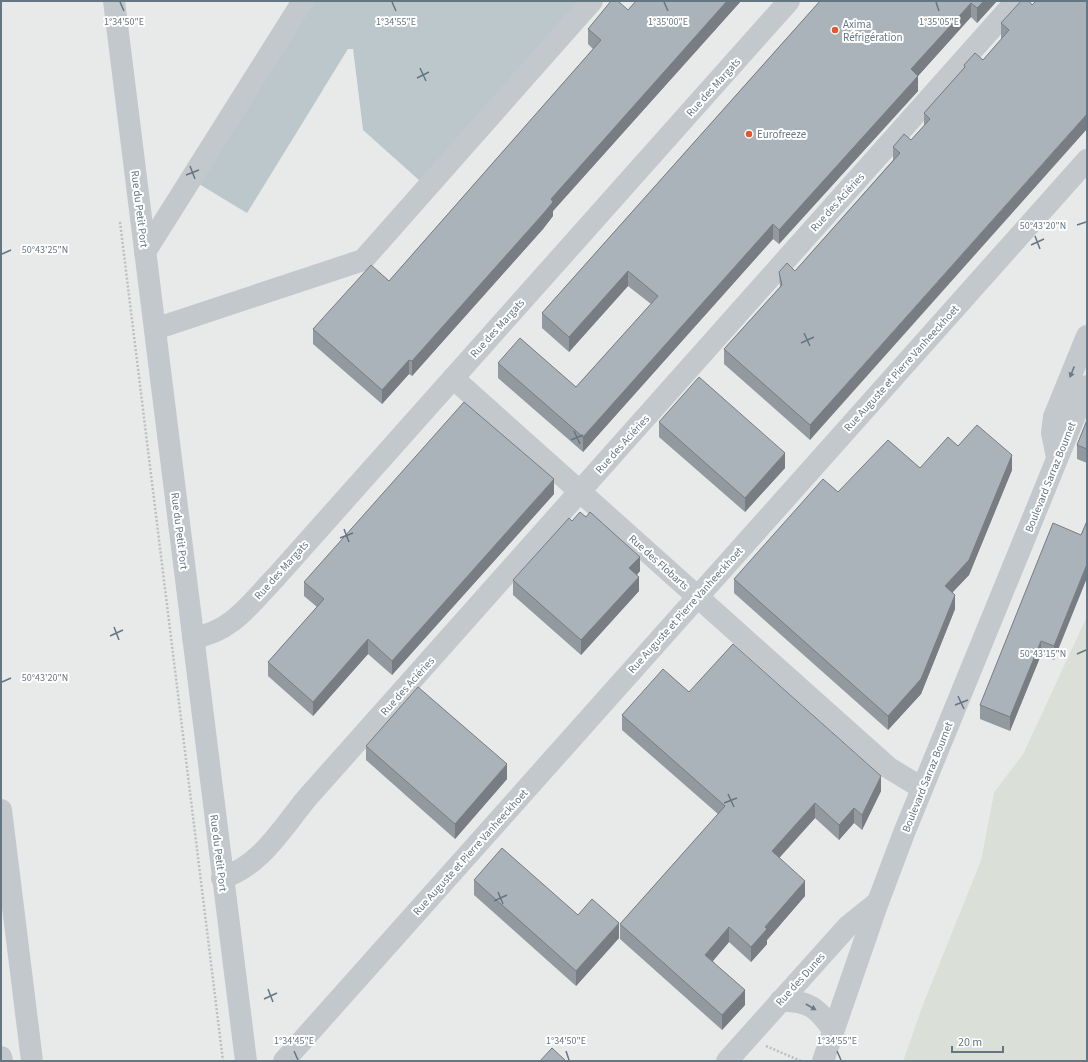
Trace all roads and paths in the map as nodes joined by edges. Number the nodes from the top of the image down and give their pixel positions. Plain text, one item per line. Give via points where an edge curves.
1 (114, 1) edge
2 (303, 1) edge
3 (592, 1) edge
4 (789, 1) edge
5 (1016, 1) edge
6 (1087, 160) edge
7 (119, 214) dead end
8 (145, 252) junction
9 (155, 329) junction
10 (1087, 336) edge
11 (453, 378) junction
12 (1087, 386) edge
13 (1057, 457) junction
14 (579, 491) junction
15 (698, 597) junction
16 (193, 638) junction
17 (922, 788) junction
18 (1, 810) edge
19 (222, 878) junction
20 (878, 902) junction
21 (780, 1001) junction
22 (833, 1030) junction
23 (747, 1038) junction
24 (1, 1057) edge
25 (2, 1061) edge
26 (32, 1061) edge
27 (223, 1061) edge
28 (246, 1061) edge
29 (284, 1061) edge
30 (727, 1061) edge
31 (801, 1061) edge
32 (823, 1061) edge

1 - 8 street, Rue du Petit Port
2 - 8 street
3 - 9 street via 363,260
4 - 11 street, Rue des Margats
5 - 14 street, Rue des Aciéries
6 - 15 street, Rue Auguste et Pierre Vanheeckhoet
7 - 27 path
8 - 9 street, Rue du Petit Port
9 - 16 street, Rue du Petit Port
10 -> 13 street via 1054,416 1052,433
11 - 14 street, Rue des Flobarts
11 - 16 street, Rue des Margats via 242,612 219,631
12 - 13 street, Boulevard Sarraz Bournet
13 - 17 street, Boulevard Sarraz Bournet
14 - 15 street, Rue des Flobarts
14 - 19 street, Rue des Aciéries via 255,860 241,871
15 - 17 street, Rue des Flobarts via 890,768
15 - 29 street, Rue Auguste et Pierre Vanheeckhoet
16 - 19 street, Rue du Petit Port
17 - 20 street, Boulevard Sarraz Bournet
18 - 26 street
19 - 28 street, Rue du Petit Port
20 - 21 street, Rue des Dunes via 848,926
20 - 22 street, Boulevard Sarraz Bournet
21 -> 22 street via 798,1001 812,1006
21 - 23 street, Rue des Dunes
22 - 32 street, Boulevard Sarraz Bournet
23 - 30 street, Rue des Dunes
23 - 31 path
24 - 25 street

